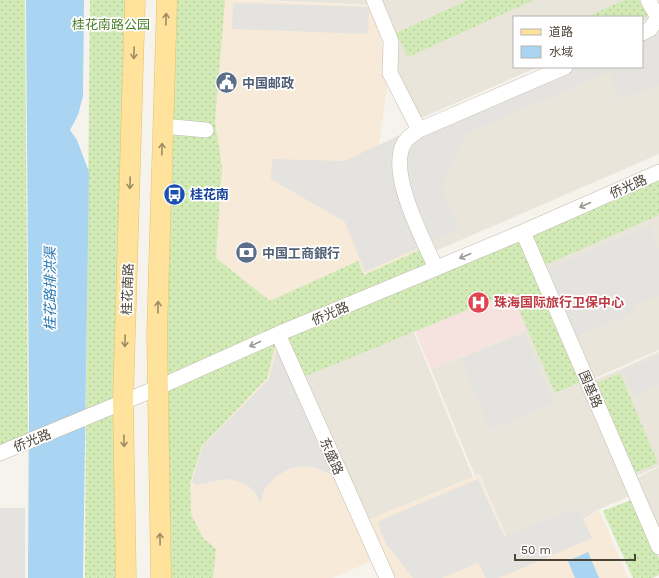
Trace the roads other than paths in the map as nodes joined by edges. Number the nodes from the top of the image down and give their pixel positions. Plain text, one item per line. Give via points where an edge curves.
1 (136, 0) edge
2 (167, 0) edge
3 (374, 0) edge
4 (648, 0) edge
5 (658, 18) edge
6 (643, 33) edge
7 (563, 68) edge
8 (163, 126) junction
9 (206, 130) dead end
10 (419, 130) junction
11 (659, 172) edge
12 (523, 232) junction
13 (436, 268) junction
14 (278, 334) junction
15 (157, 388) junction
16 (123, 402) junction
17 (0, 453) edge
18 (659, 547) edge
19 (126, 578) edge
20 (161, 578) edge
21 (387, 578) edge

1 -> 16 main road, 桂花南路
8 -> 2 main road
3 - 10 street via 391,41 390,73
4 - 5 street
5 - 6 street
7 - 10 street
8 - 9 street
15 -> 8 main road
10 - 13 street via 406,140 400,157 401,180 411,212
11 -> 12 street, 侨光路
12 -> 13 street, 侨光路
12 - 18 street, 围基路
13 - 14 street, 侨光路
14 -> 15 street, 侨光路
14 - 21 street, 东盛路
15 - 16 street, 侨光路
20 -> 15 main road
16 - 17 street, 侨光路
16 -> 19 main road, 桂花南路

